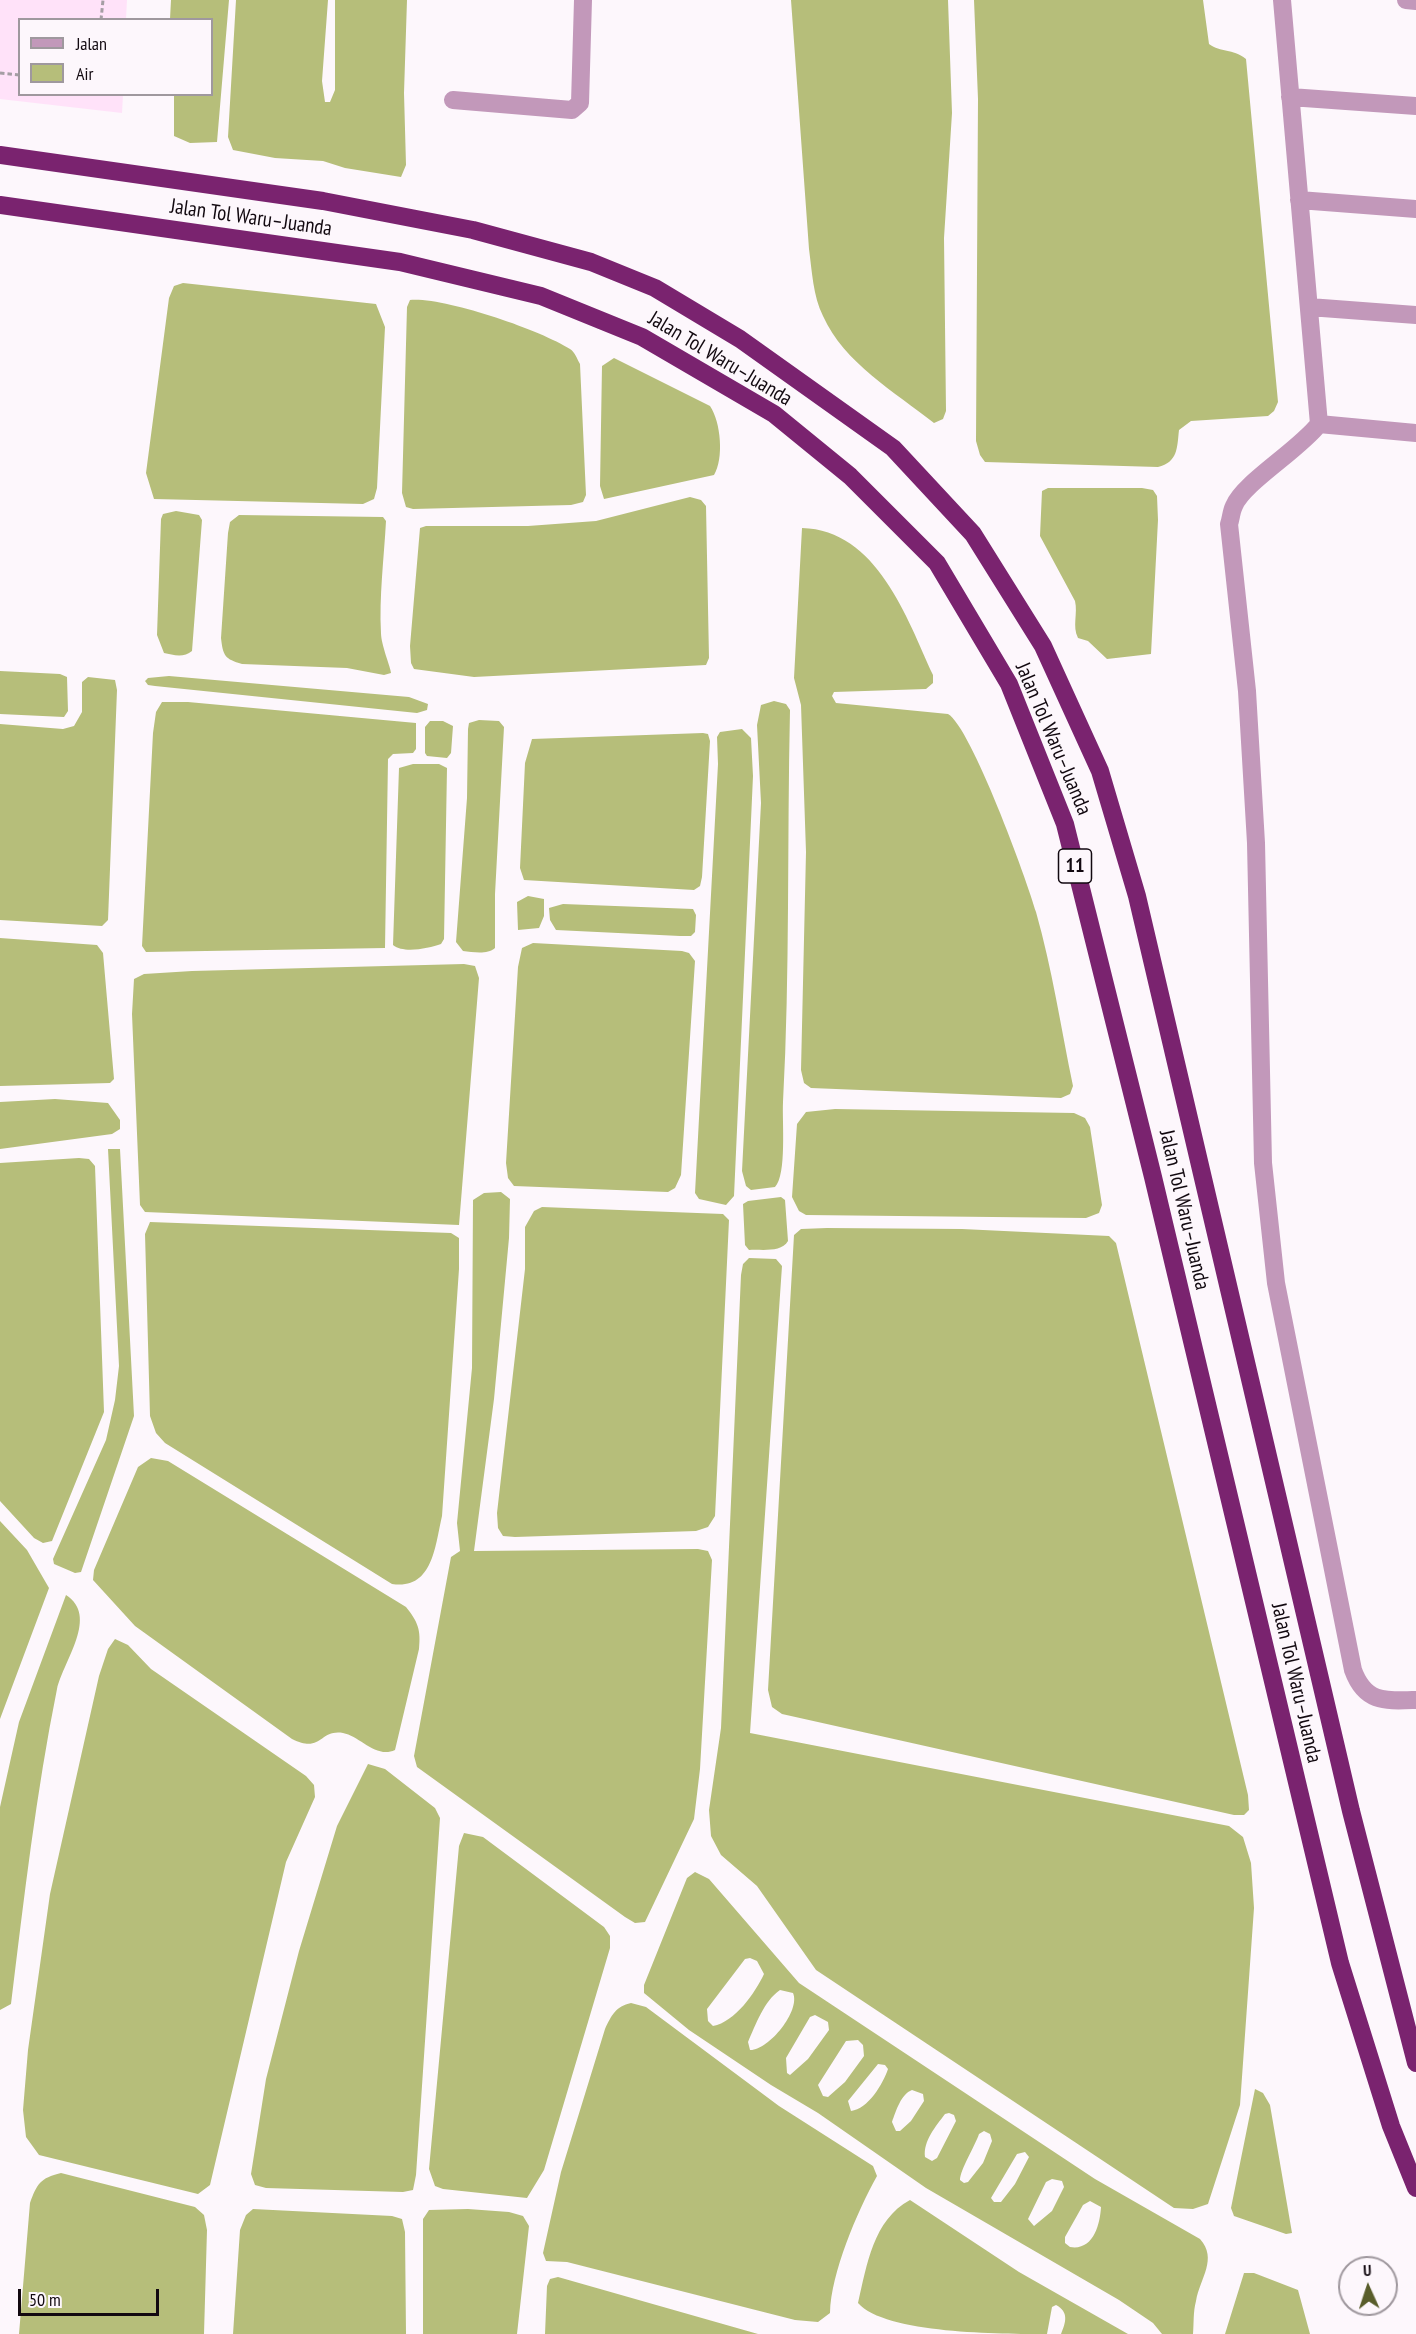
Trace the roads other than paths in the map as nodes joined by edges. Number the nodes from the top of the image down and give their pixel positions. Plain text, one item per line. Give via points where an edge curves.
1 (583, 0) edge
2 (1282, 0) edge
3 (1406, 0) edge
4 (1416, 1) edge
5 (1290, 98) junction
6 (453, 100) dead end
7 (1416, 106) edge
8 (0, 155) edge
9 (1299, 200) junction
10 (0, 205) edge
11 (1416, 208) edge
12 (1309, 307) junction
13 (1416, 315) edge
14 (1319, 424) junction
15 (1416, 433) edge
16 (1416, 1700) edge
17 (1416, 2063) edge
18 (1416, 2188) edge

1 - 6 street via 577,108
2 - 5 street
3 - 4 street
5 - 7 street
5 - 9 street
8 - 17 highway, Jalan Tol Waru–Juanda / 11 via 334,203 473,230 591,262 655,288 811,387 893,448 973,534 1042,646 1100,771 1134,884 1351,1811
9 - 11 street
9 - 12 street
10 - 18 highway, Jalan Tol Waru–Juanda / 11 via 400,262 541,296 642,337 774,414 850,476 937,563 1009,684 1065,824 1154,1177 1340,1963 1390,2126
12 - 13 street
12 - 14 street
14 - 15 street
14 - 16 street via 1293,452 1246,488 1234,504 1229,525 1247,691 1256,831 1263,1163 1276,1283 1353,1670 1363,1688 1384,1701

